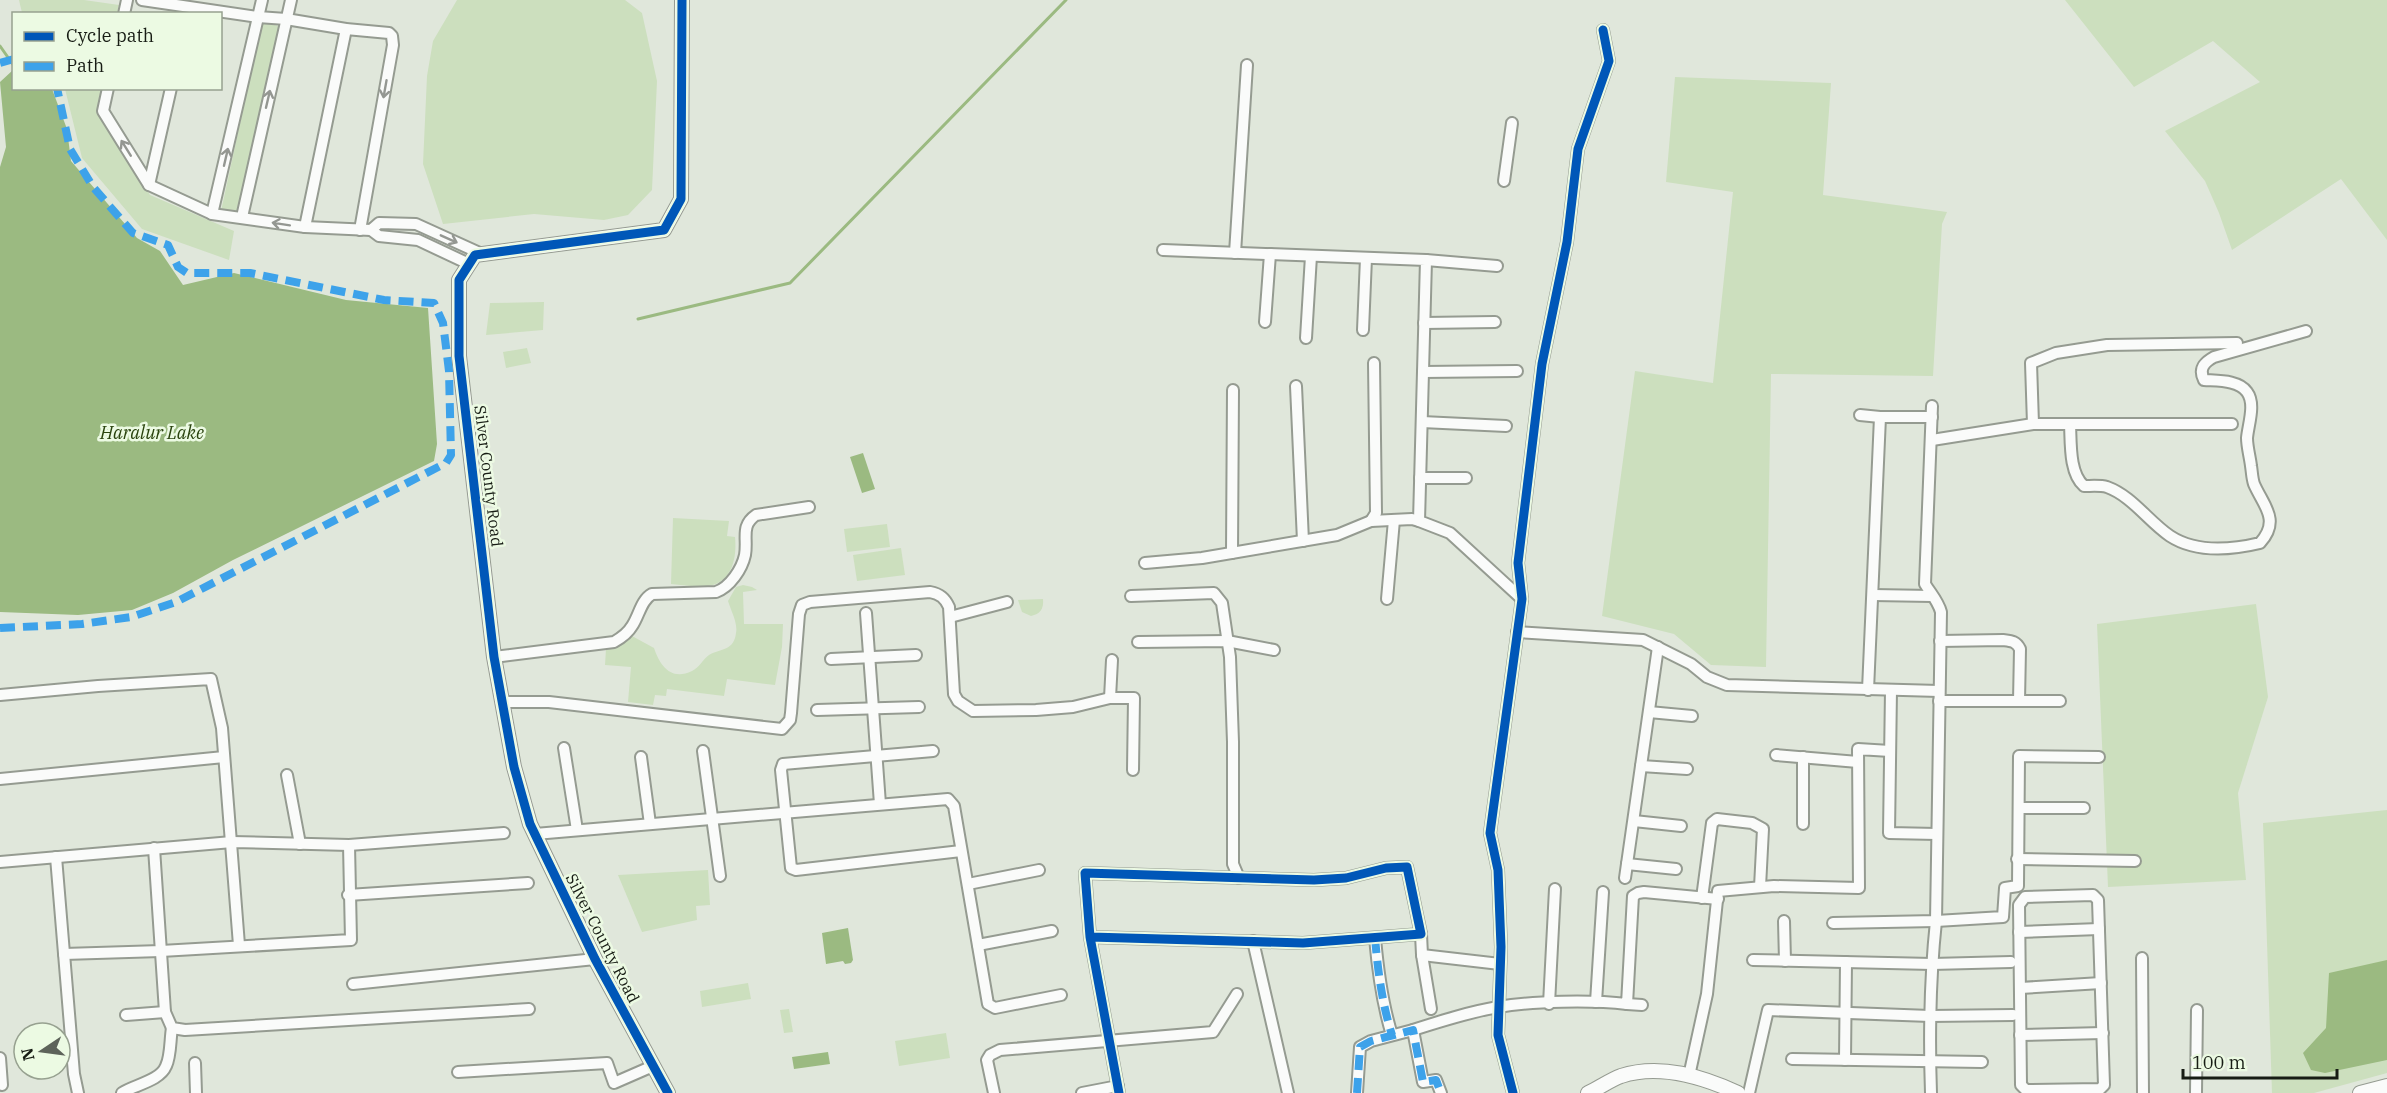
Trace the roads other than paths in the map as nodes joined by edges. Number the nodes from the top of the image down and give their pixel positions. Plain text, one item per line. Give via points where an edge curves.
1 (142, 0) edge
2 (262, 0) edge
3 (291, 0) edge
4 (682, 0) edge
5 (189, 10) edge
6 (209, 12) edge
7 (222, 13) edge
8 (258, 17) junction
9 (286, 19) junction
10 (346, 29) junction
11 (1603, 30) dead end
12 (1247, 65) dead end
13 (108, 90) edge
14 (171, 90) edge
15 (1512, 123) dead end
16 (1504, 181) dead end
17 (149, 185) junction
18 (212, 214) junction
19 (242, 217) junction
20 (305, 228) junction
21 (366, 230) junction
22 (1163, 250) dead end
23 (1234, 253) junction
24 (482, 254) junction
25 (1270, 254) junction
26 (1311, 256) junction
27 (1366, 258) junction
28 (1426, 260) junction
29 (469, 264) junction
30 (1497, 266) dead end
31 (1265, 322) dead end
32 (1495, 322) dead end
33 (1424, 323) junction
34 (1363, 330) dead end
35 (2306, 331) dead end
36 (1306, 338) dead end
37 (2237, 343) dead end
38 (1374, 363) dead end
39 (1516, 371) dead end
40 (1423, 372) junction
41 (1296, 386) dead end
42 (1233, 390) dead end
43 (1860, 415) dead end
44 (1880, 417) junction
45 (1422, 422) junction
46 (2033, 424) junction
47 (2070, 424) junction
48 (2232, 424) dead end
49 (1506, 426) dead end
50 (1932, 440) junction
51 (1420, 478) junction
52 (1466, 478) dead end
53 (809, 507) dead end
54 (1394, 520) junction
55 (1371, 521) junction
56 (1419, 521) junction
57 (1303, 541) junction
58 (1232, 553) junction
59 (1145, 563) dead end
60 (1872, 595) junction
61 (1131, 596) dead end
62 (1932, 596) junction
63 (1387, 599) dead end
64 (1522, 599) junction
65 (1007, 602) dead end
66 (866, 613) dead end
67 (950, 617) junction
68 (1517, 632) junction
69 (1227, 641) junction
70 (1940, 641) junction
71 (1138, 642) dead end
72 (1659, 646) junction
73 (1274, 650) dead end
74 (916, 655) dead end
75 (494, 657) junction
76 (869, 657) junction
77 (831, 659) dead end
78 (1112, 660) dead end
79 (1868, 690) junction
80 (1891, 690) junction
81 (0, 695) edge
82 (1939, 696) junction
83 (1110, 698) junction
84 (2019, 701) junction
85 (2060, 701) dead end
86 (503, 702) junction
87 (919, 707) dead end
88 (873, 709) junction
89 (817, 710) dead end
90 (1649, 712) junction
91 (1692, 716) dead end
92 (564, 748) dead end
93 (703, 751) dead end
94 (933, 751) dead end
95 (1890, 751) junction
96 (1776, 754) dead end
97 (876, 756) junction
98 (224, 757) junction
99 (641, 757) dead end
100 (1803, 757) junction
101 (2099, 757) dead end
102 (1858, 762) junction
103 (1641, 766) junction
104 (1687, 769) dead end
105 (1133, 770) dead end
106 (287, 775) dead end
107 (0, 779) edge
108 (880, 804) junction
109 (2019, 808) junction
110 (2084, 808) dead end
111 (784, 812) junction
112 (712, 818) junction
113 (1634, 820) junction
114 (650, 824) junction
115 (1803, 824) dead end
116 (1681, 826) dead end
117 (577, 830) junction
118 (504, 833) dead end
119 (535, 834) junction
120 (1937, 834) junction
121 (232, 842) junction
122 (300, 844) junction
123 (349, 845) junction
124 (154, 848) junction
125 (961, 851) junction
126 (56, 857) junction
127 (2017, 859) junction
128 (2135, 861) dead end
129 (0, 862) edge
130 (1627, 864) junction
131 (1676, 869) dead end
132 (1040, 870) dead end
133 (720, 876) dead end
134 (1239, 878) junction
135 (1625, 878) dead end
136 (528, 883) dead end
137 (968, 884) junction
138 (1760, 887) junction
139 (1555, 889) dead end
140 (1603, 892) dead end
141 (348, 895) junction
142 (1702, 898) junction
143 (1718, 899) junction
144 (1784, 921) dead end
145 (1936, 921) junction
146 (1833, 923) dead end
147 (2099, 929) junction
148 (1052, 931) dead end
149 (2019, 932) junction
150 (1421, 934) junction
151 (1090, 937) junction
152 (1375, 938) junction
153 (1253, 942) junction
154 (239, 945) junction
155 (978, 945) junction
156 (161, 951) junction
157 (64, 954) junction
158 (1422, 955) junction
159 (2142, 958) dead end
160 (595, 959) junction
161 (1753, 960) dead end
162 (1785, 961) junction
163 (1846, 962) junction
164 (2011, 962) dead end
165 (1500, 964) junction
166 (1932, 964) junction
167 (2101, 983) junction
168 (353, 984) dead end
169 (2020, 988) junction
170 (1237, 994) dead end
171 (1061, 995) dead end
172 (1596, 1002) junction
173 (1549, 1004) junction
174 (1627, 1004) junction
175 (1642, 1005) dead end
176 (1499, 1007) junction
177 (529, 1009) dead end
178 (1431, 1010) dead end
179 (2197, 1010) dead end
180 (165, 1012) junction
181 (1846, 1013) junction
182 (126, 1015) dead end
183 (1930, 1016) junction
184 (2013, 1016) dead end
185 (172, 1028) junction
186 (1413, 1030) junction
187 (2103, 1033) junction
188 (1392, 1035) junction
189 (2020, 1035) junction
190 (1109, 1041) junction
191 (0, 1058) edge
192 (1792, 1059) dead end
193 (1845, 1060) junction
194 (1930, 1062) junction
195 (1982, 1062) dead end
196 (195, 1063) dead end
197 (653, 1066) junction
198 (458, 1072) dead end
199 (1689, 1076) junction
200 (2, 1085) dead end
201 (2387, 1086) edge
202 (615, 1088) edge
203 (1118, 1089) edge
204 (2056, 1091) edge
205 (2070, 1091) edge
206 (78, 1093) edge
207 (122, 1093) edge
208 (196, 1093) edge
209 (668, 1093) edge
210 (994, 1093) edge
211 (1082, 1093) edge
212 (1288, 1093) edge
213 (1357, 1093) edge
214 (1441, 1093) edge
215 (1513, 1093) edge
216 (1588, 1093) edge
217 (1738, 1093) edge
218 (1749, 1093) edge
219 (1931, 1093) edge
220 (2143, 1093) edge
221 (2196, 1093) edge
222 (2360, 1093) edge

1 - 5 street
2 - 8 street
3 - 9 street
4 - 24 street via 681,199 664,230
5 - 6 street
7 - 8 street
8 - 9 street
18 -> 8 street
9 - 10 street
19 -> 9 street
10 - 20 street
10 -> 21 street via 388,33 393,40
11 - 64 street via 1609,61 1578,149 1567,242 1542,364 1518,563
12 - 23 street
17 -> 13 street via 103,111
14 - 17 street
15 - 16 street
17 - 18 street
18 - 19 street
20 -> 19 street
20 - 21 street
21 -> 24 street via 379,223 416,224
21 - 29 street via 379,236 418,240
22 - 23 street
23 - 25 street
24 - 29 street via 475,255
25 - 26 street
25 - 31 street
26 - 27 street
26 - 36 street
27 - 28 street
27 - 34 street
28 - 30 street
28 - 33 street
29 - 75 street, Silver County Road via 459,280 459,356
32 - 33 street
33 - 40 street
35 - 47 street via 2214,357 2202,367 2204,380 2238,384 2248,393 2247,439 2253,481 2268,508 2270,522 2260,543 2241,548 2200,547 2171,537 2122,494 2105,486 2084,486 2073,461
37 - 46 street via 2107,345 2056,353 2031,363
38 - 55 street via 1376,513
39 - 40 street
40 - 45 street
41 - 57 street
42 - 58 street
43 - 44 street
44 - 50 street via 1932,411
44 - 60 street
45 - 49 street
45 - 51 street
46 - 47 street
46 - 50 street
47 - 48 street
50 - 62 street via 1925,584
51 - 52 street
51 - 56 street
53 - 75 street via 756,514 745,528 745,555 730,584 716,592 646,597 632,627 614,642
54 - 55 street
54 - 56 street
54 - 63 street
55 - 57 street via 1337,536
56 - 64 street via 1450,533
57 - 58 street
58 - 59 street
60 - 62 street
60 - 79 street
61 - 69 street via 1214,593 1222,603
62 - 70 street via 1941,612
64 - 68 street
65 - 67 street
66 - 76 street
67 - 83 street via 954,694 973,711 1073,707
67 - 86 street via 945,600 930,592 805,602 799,614 790,720 782,729 549,702
68 - 72 street via 1642,640
68 - 165 street via 1490,833 1498,870
69 - 71 street
69 - 73 street
69 - 134 street via 1233,742 1233,864
70 - 82 street
70 - 84 street via 2003,640 2018,644
72 - 79 street via 1707,677 1727,685
72 - 90 street
74 - 76 street
75 - 86 street, Silver County Road
76 - 77 street
76 - 88 street
78 - 83 street
79 - 80 street
80 - 82 street
80 - 95 street
81 - 98 street via 211,679
82 - 84 street
82 - 120 street
83 - 105 street via 1134,698
84 - 85 street
86 - 119 street, Silver County Road via 514,767
87 - 88 street
88 - 89 street
88 - 97 street
90 - 91 street
90 - 103 street
92 - 117 street
93 - 112 street
94 - 97 street
95 - 102 street via 1858,749
95 - 120 street via 1889,833
96 - 100 street
97 - 108 street
97 - 111 street via 783,764
98 - 107 street
98 - 121 street
99 - 114 street
100 - 102 street
100 - 115 street
101 - 109 street via 2019,756
102 - 138 street via 1859,888
103 - 104 street
103 - 113 street
106 - 122 street
108 - 111 street
108 - 125 street via 948,799 954,806
109 - 110 street
109 - 127 street
111 - 112 street
111 - 125 street via 793,870
112 - 114 street
112 - 133 street
113 - 116 street
113 - 130 street
114 - 117 street
117 - 119 street
118 - 123 street
119 - 160 street, Silver County Road
120 - 145 street
121 - 122 street
121 - 124 street
121 - 154 street
122 - 123 street
123 - 141 street
124 - 126 street
124 - 156 street
125 - 137 street
126 - 129 street
126 - 157 street
127 - 128 street
127 - 145 street via 2018,886 2005,888 2003,917
130 - 131 street
130 - 135 street
132 - 137 street
134 - 150 street via 1346,878 1407,867
134 - 151 street via 1084,873
136 - 141 street
137 - 155 street
138 - 142 street via 1763,830 1752,823 1717,819 1712,823
138 - 143 street via 1718,891
139 - 173 street
140 - 172 street
141 - 154 street via 351,940
142 - 143 street
142 - 174 street via 1644,892 1633,896
143 - 199 street via 1707,994
144 - 162 street
145 - 146 street
145 - 166 street
147 - 149 street
147 - 149 street via 2098,900 2093,895 2025,897 2019,905
147 - 167 street
148 - 155 street
149 - 169 street
150 - 152 street
150 - 158 street
151 - 153 street
151 - 190 street
152 - 153 street
152 - 188 street via 1378,979
153 - 212 street
154 - 156 street
155 - 171 street via 991,1007
156 - 157 street
156 - 180 street
157 - 206 street
158 - 165 street
158 - 178 street
159 - 220 street
160 - 168 street
160 - 197 street, Silver County Road
161 - 162 street
162 - 163 street
163 - 166 street
163 - 181 street
164 - 166 street
165 - 176 street
166 - 183 street
167 - 169 street
167 - 187 street
169 - 189 street
170 - 190 street via 1213,1032
172 - 173 street
172 - 174 street
173 - 176 street
174 - 175 street
176 - 186 street
176 - 215 street via 1498,1035
177 - 185 street via 197,1030
179 - 221 street
180 - 182 street
180 - 185 street
181 - 183 street
181 - 193 street
181 - 218 street via 1768,1010
183 - 184 street
183 - 194 street
185 - 207 street via 166,1067 154,1078
186 - 188 street
186 - 214 street via 1423,1082 1436,1080
187 - 189 street
187 - 205 street via 2104,1085 2100,1089
188 - 213 street via 1360,1047
189 - 204 street via 2023,1089
190 - 203 street
190 - 210 street via 1000,1050 987,1060
191 - 200 street
192 - 193 street
193 - 194 street
194 - 195 street
194 - 219 street
196 - 208 street
197 - 202 street
197 - 209 street, Silver County Road
198 - 202 street via 607,1063
199 - 216 street via 1653,1070 1621,1076
199 - 217 street
201 - 222 street
203 - 211 street
204 - 205 street

